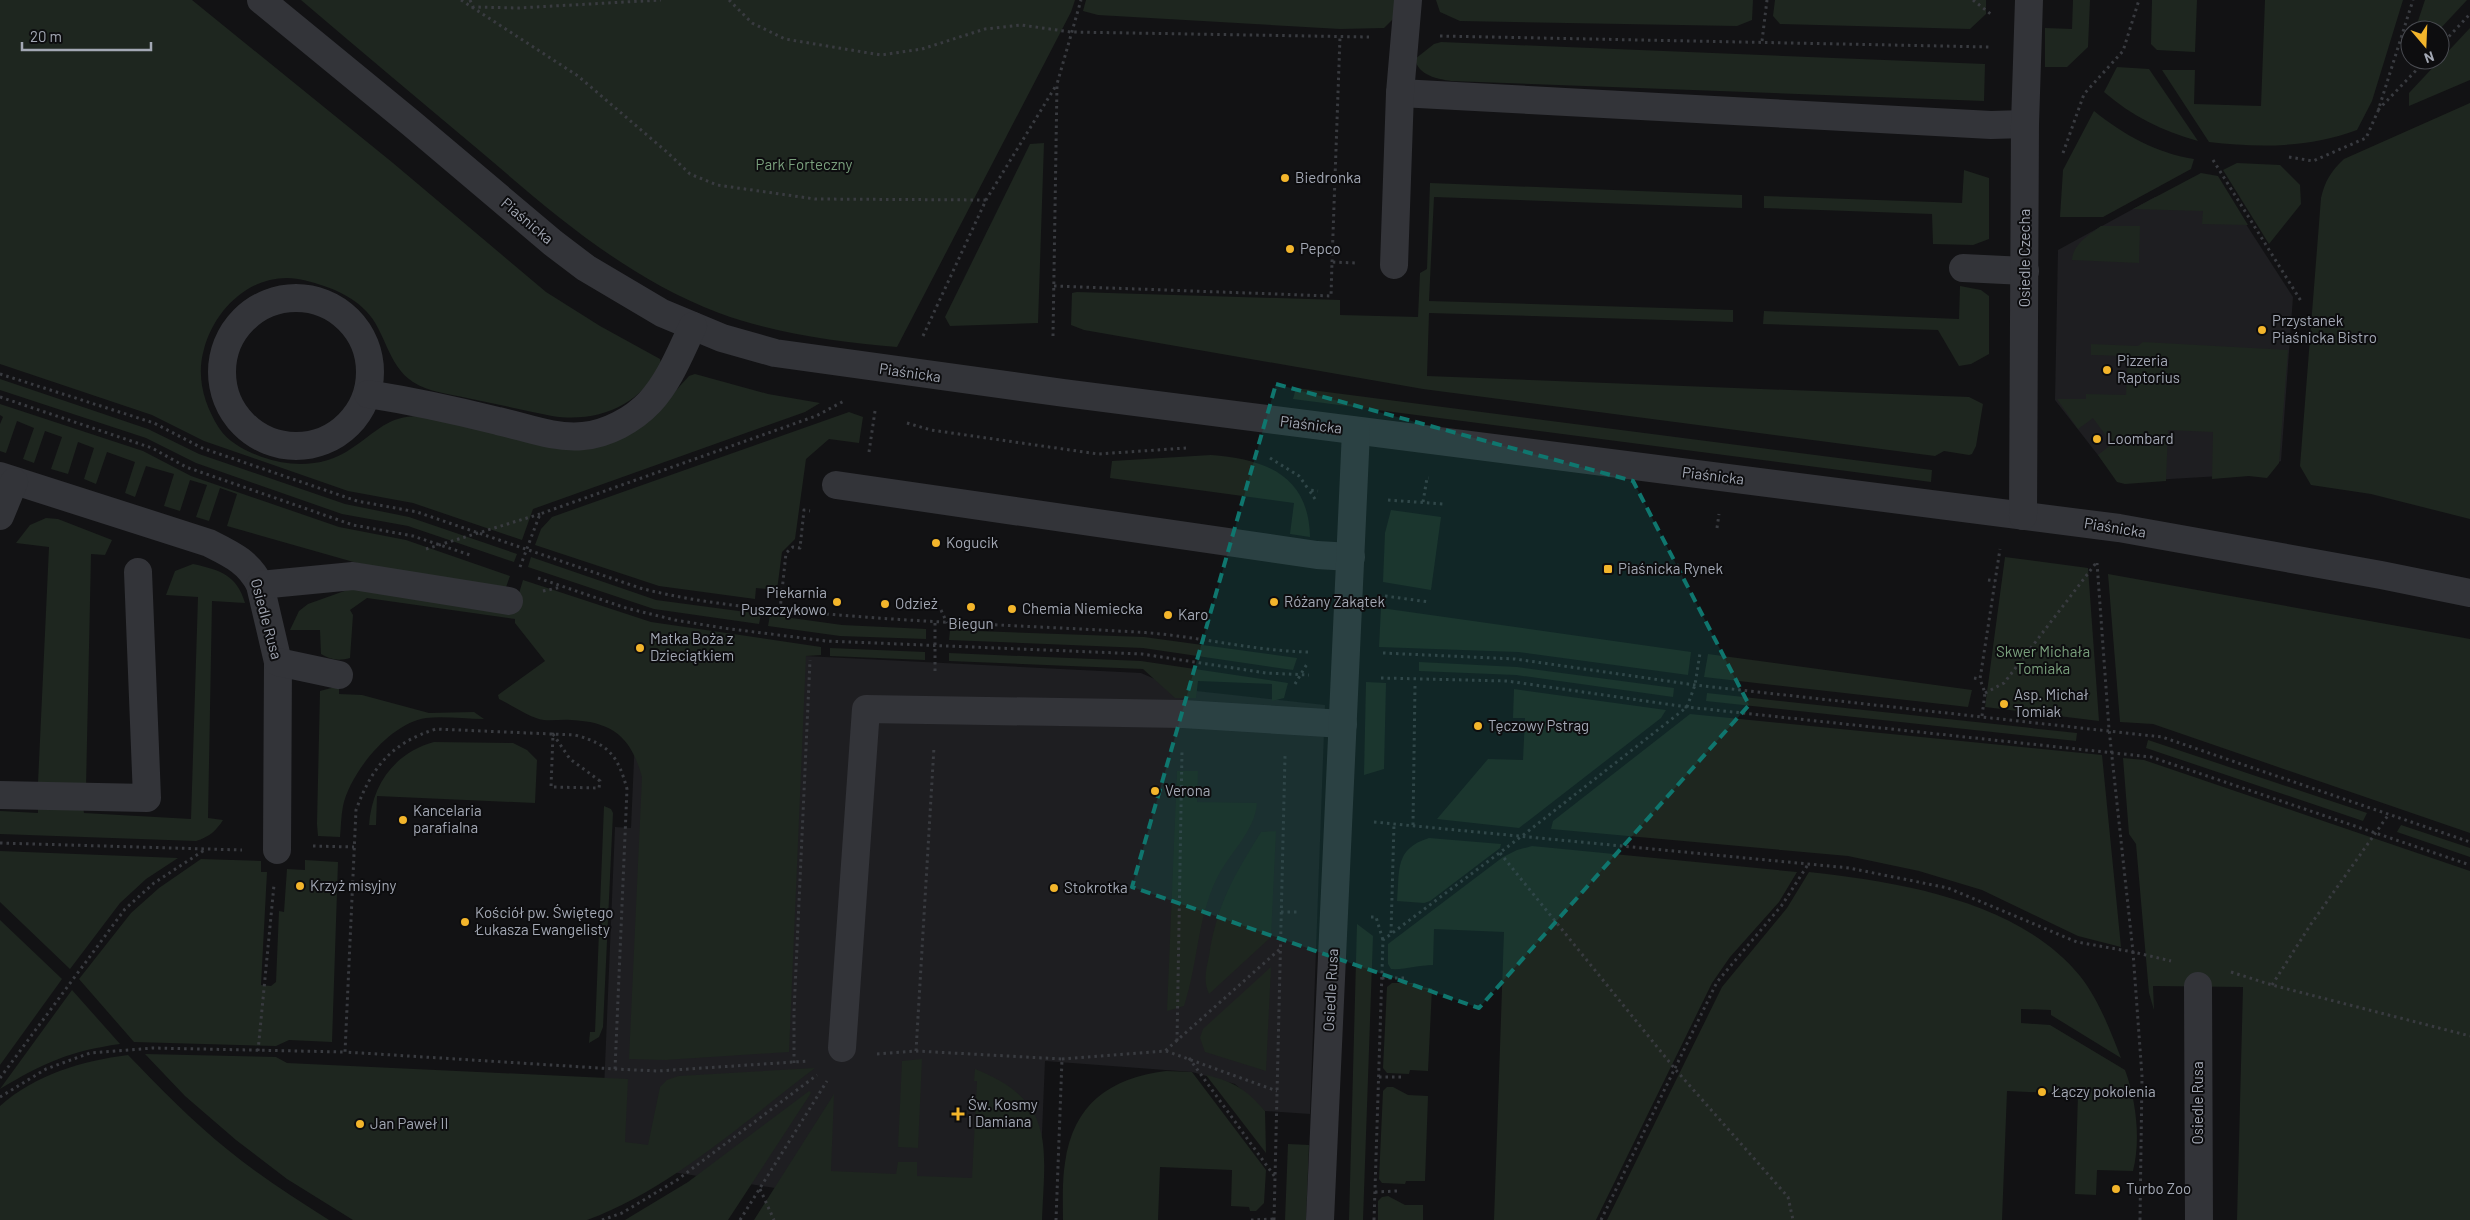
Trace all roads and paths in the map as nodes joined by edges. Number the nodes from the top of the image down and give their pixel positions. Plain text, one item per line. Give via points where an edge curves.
1 (261, 0) edge
2 (461, 0) edge
3 (470, 0) edge
4 (661, 0) edge
5 (729, 0) edge
6 (1081, 0) edge
7 (1408, 0) edge
8 (1767, 0) edge
9 (1973, 0) edge
10 (2029, 0) edge
11 (2139, 0) edge
12 (2412, 0) edge
13 (643, 1) edge
14 (473, 7) junction
15 (2470, 14) edge
16 (1992, 16) dead end
17 (1071, 32) junction
18 (2450, 35) edge
19 (1405, 36) junction
20 (1340, 37) junction
21 (1762, 41) junction
22 (1992, 47) dead end
23 (2417, 70) edge
24 (1058, 84) junction
25 (1400, 93) junction
26 (2378, 111) junction
27 (2025, 124) junction
28 (2062, 155) dead end
29 (2289, 157) dead end
30 (2213, 160) dead end
31 (986, 200) junction
32 (1332, 262) junction
33 (1394, 265) joint
34 (1963, 268) dead end
35 (2025, 271) junction
36 (1054, 286) junction
37 (2301, 301) dead end
38 (693, 326) junction
39 (1053, 336) dead end
40 (922, 338) dead end
41 (0, 374) edge
42 (368, 394) junction
43 (0, 397) edge
44 (844, 400) dead end
45 (906, 423) dead end
46 (1356, 431) junction
47 (1190, 447) dead end
48 (1266, 455) dead end
49 (7, 479) edge
50 (836, 485) dead end
51 (1309, 490) dead end
52 (1354, 494) junction
53 (1443, 504) dead end
54 (814, 511) dead end
55 (1719, 513) dead end
56 (540, 514) junction
57 (0, 516) edge
58 (2023, 516) junction
59 (1717, 528) dead end
60 (477, 533) junction
61 (439, 544) junction
62 (2000, 546) dead end
63 (526, 549) junction
64 (422, 551) dead end
65 (1351, 557) junction
66 (482, 559) dead end
67 (513, 570) dead end
68 (518, 571) dead end
69 (138, 572) dead end
70 (537, 578) dead end
71 (1988, 580) dead end
72 (1995, 581) junction
73 (260, 585) junction
74 (1349, 593) junction
75 (2470, 594) edge
76 (509, 601) dead end
77 (1429, 602) dead end
78 (780, 610) junction
79 (942, 610) dead end
80 (935, 623) junction
81 (946, 623) junction
82 (934, 647) junction
83 (1700, 653) dead end
84 (810, 660) dead end
85 (278, 662) junction
86 (1345, 664) junction
87 (339, 675) dead end
88 (1974, 678) dead end
89 (1980, 678) junction
90 (1415, 685) dead end
91 (1695, 685) junction
92 (1985, 693) junction
93 (1687, 707) junction
94 (936, 709) junction
95 (1183, 714) junction
96 (1982, 716) junction
97 (1286, 721) junction
98 (1343, 724) junction
99 (2109, 729) junction
100 (553, 734) junction
101 (2112, 752) junction
102 (0, 795) edge
103 (2390, 814) junction
104 (1340, 818) junction
105 (1394, 824) junction
106 (1413, 825) junction
107 (2376, 833) junction
108 (1522, 836) junction
109 (2470, 842) edge
110 (0, 843) edge
111 (354, 847) junction
112 (206, 849) junction
113 (277, 850) junction
114 (1500, 853) junction
115 (1809, 863) junction
116 (2470, 865) edge
117 (1391, 933) junction
118 (1280, 949) junction
119 (2133, 952) junction
120 (2180, 963) dead end
121 (2225, 971) dead end
122 (1382, 978) junction
123 (1406, 978) dead end
124 (2272, 985) junction
125 (2198, 986) dead end
126 (2470, 1036) edge
127 (1177, 1041) junction
128 (842, 1048) dead end
129 (258, 1051) junction
130 (916, 1051) junction
131 (1165, 1051) junction
132 (345, 1052) junction
133 (870, 1055) dead end
134 (1189, 1058) junction
135 (1062, 1059) junction
136 (813, 1060) dead end
137 (794, 1063) junction
138 (615, 1069) junction
139 (1674, 1069) junction
140 (832, 1073) dead end
141 (818, 1074) dead end
142 (1379, 1077) junction
143 (1402, 1077) dead end
144 (0, 1078) edge
145 (1277, 1092) junction
146 (0, 1097) edge
147 (1276, 1178) junction
148 (760, 1189) junction
149 (1375, 1192) junction
150 (1397, 1192) dead end
151 (602, 1220) edge
152 (740, 1220) edge
153 (774, 1220) edge
154 (1056, 1220) edge
155 (1251, 1220) edge
156 (1274, 1220) edge
157 (1320, 1220) edge
158 (1374, 1220) edge
159 (1602, 1220) edge
160 (1793, 1220) edge
161 (2140, 1220) edge
162 (2199, 1220) edge

1 - 38 street, Piaśnicka via 552,243 624,292
2 - 14 path
3 - 14 path
4 - 13 path
5 - 17 path via 752,23 785,39 881,55 922,49 985,29 1021,25
6 - 17 path
7 - 19 street
8 - 21 path
9 - 16 path
10 - 27 street, Osiedle Czecha
11 - 28 path via 2123,51 2084,94
12 - 26 path
13 - 14 path via 518,8
14 - 31 path via 578,76 690,174 717,185 815,199
15 - 18 path
17 - 20 path
17 - 24 path
19 - 20 path
19 - 21 path
19 - 25 street
20 - 32 path
21 - 22 path
23 - 26 path
24 - 31 path
24 - 36 path
25 - 27 street via 1991,125
25 - 33 street
26 - 29 path via 2366,138 2313,160
27 - 35 street, Osiedle Czecha
30 - 37 path
31 - 40 path
32 - 33 path
32 - 36 path via 1331,296
34 - 35 street
35 - 58 street, Osiedle Czecha
36 - 39 path
38 - 42 street via 670,375 648,404 620,424 585,436 557,435 424,403
38 - 46 street, Piaśnicka via 775,353 819,360
41 - 60 path via 154,423 202,448 357,502 417,512
42 - 42 street via 344,430 324,441 303,446 281,444 255,434 235,414 226,397 222,379 223,360 230,338 243,320 260,307 281,300 303,298 325,303 344,314 358,330 368,350 371,372
43 - 61 path via 152,448 186,468 353,525
44 - 56 path via 816,416
45 - 47 path via 931,430 1098,454
46 - 52 street, Osiedle Rusa
46 - 58 street, Piaśnicka
48 - 51 path via 1300,476
49 - 57 street
49 - 73 street, Osiedle Rusa via 209,544 240,558 255,574
50 - 65 street via 1317,555
52 - 53 path
52 - 65 street, Osiedle Rusa
54 - 78 path via 804,510 800,548 793,547 786,553
55 - 59 path
56 - 60 path
56 - 63 path
58 - 75 street, Piaśnicka via 2128,530
60 - 61 path
60 - 63 path
61 - 64 path
61 - 66 path
62 - 72 path
63 - 78 path via 673,597
65 - 74 street, Osiedle Rusa
67 - 68 path
69 - 102 street via 147,798
70 - 82 path via 626,608 675,620 826,641
71 - 72 path
72 - 89 path
73 - 76 street via 353,576
73 - 85 street, Osiedle Rusa
74 - 77 path
74 - 86 street, Osiedle Rusa
78 - 80 path
79 - 81 path
80 - 81 path
80 - 82 path
81 - 86 path via 1139,632
82 - 86 path via 1142,654 1266,673
82 - 94 path
83 - 91 path
84 - 137 path
85 - 87 street
85 - 113 street, Osiedle Rusa
86 - 91 path via 1515,659
86 - 93 path via 1507,680
86 - 98 street, Osiedle Rusa
88 - 89 path
89 - 92 path
90 - 106 path
91 - 93 path
91 - 96 path
92 - 96 path
92 - 99 path via 2004,683 2096,562
93 - 101 path
93 - 108 path
94 - 95 street
94 - 128 street via 866,708
94 - 130 path
95 - 97 street
95 - 127 path
96 - 99 path
97 - 98 street
97 - 118 path
98 - 104 street, Osiedle Rusa
99 - 101 path
99 - 103 path via 2162,737
100 - 100 path via 551,788 599,788 600,781 570,759
100 - 111 path via 436,729 418,734 396,747 365,785 356,810
100 - 138 path via 595,740 611,753 621,769 627,789
101 - 107 path via 2150,757
101 - 119 path
103 - 107 path
103 - 109 path
104 - 105 path
104 - 157 street, Osiedle Rusa
105 - 106 path
105 - 117 path
106 - 108 path
107 - 116 path
107 - 124 path
108 - 114 path
108 - 115 path
110 - 112 path
111 - 113 path via 318,845
111 - 132 path
112 - 113 path
112 - 144 path via 154,884 125,909
113 - 129 path
114 - 117 path
114 - 139 path
115 - 119 path via 1948,888 2077,942
115 - 139 path via 1782,905 1717,982
117 - 122 path via 1383,940
118 - 127 path
118 - 145 path
119 - 120 path
119 - 161 path via 2142,1076
121 - 124 path
122 - 123 path
122 - 142 path
124 - 126 path
125 - 162 street, Osiedle Rusa
127 - 131 path
129 - 132 path
129 - 146 path via 153,1048 90,1054 46,1070
130 - 133 path
130 - 135 path
131 - 134 path
131 - 135 path
132 - 138 path
134 - 145 path
134 - 147 path
135 - 154 path
136 - 137 path
137 - 138 path via 658,1071
139 - 159 path
139 - 160 path via 1788,1197
140 - 148 path
141 - 151 path via 677,1180 622,1213
142 - 143 path
142 - 149 path
145 - 147 path
147 - 156 path
148 - 152 path
148 - 153 path
149 - 150 path
149 - 158 path
155 - 156 path

